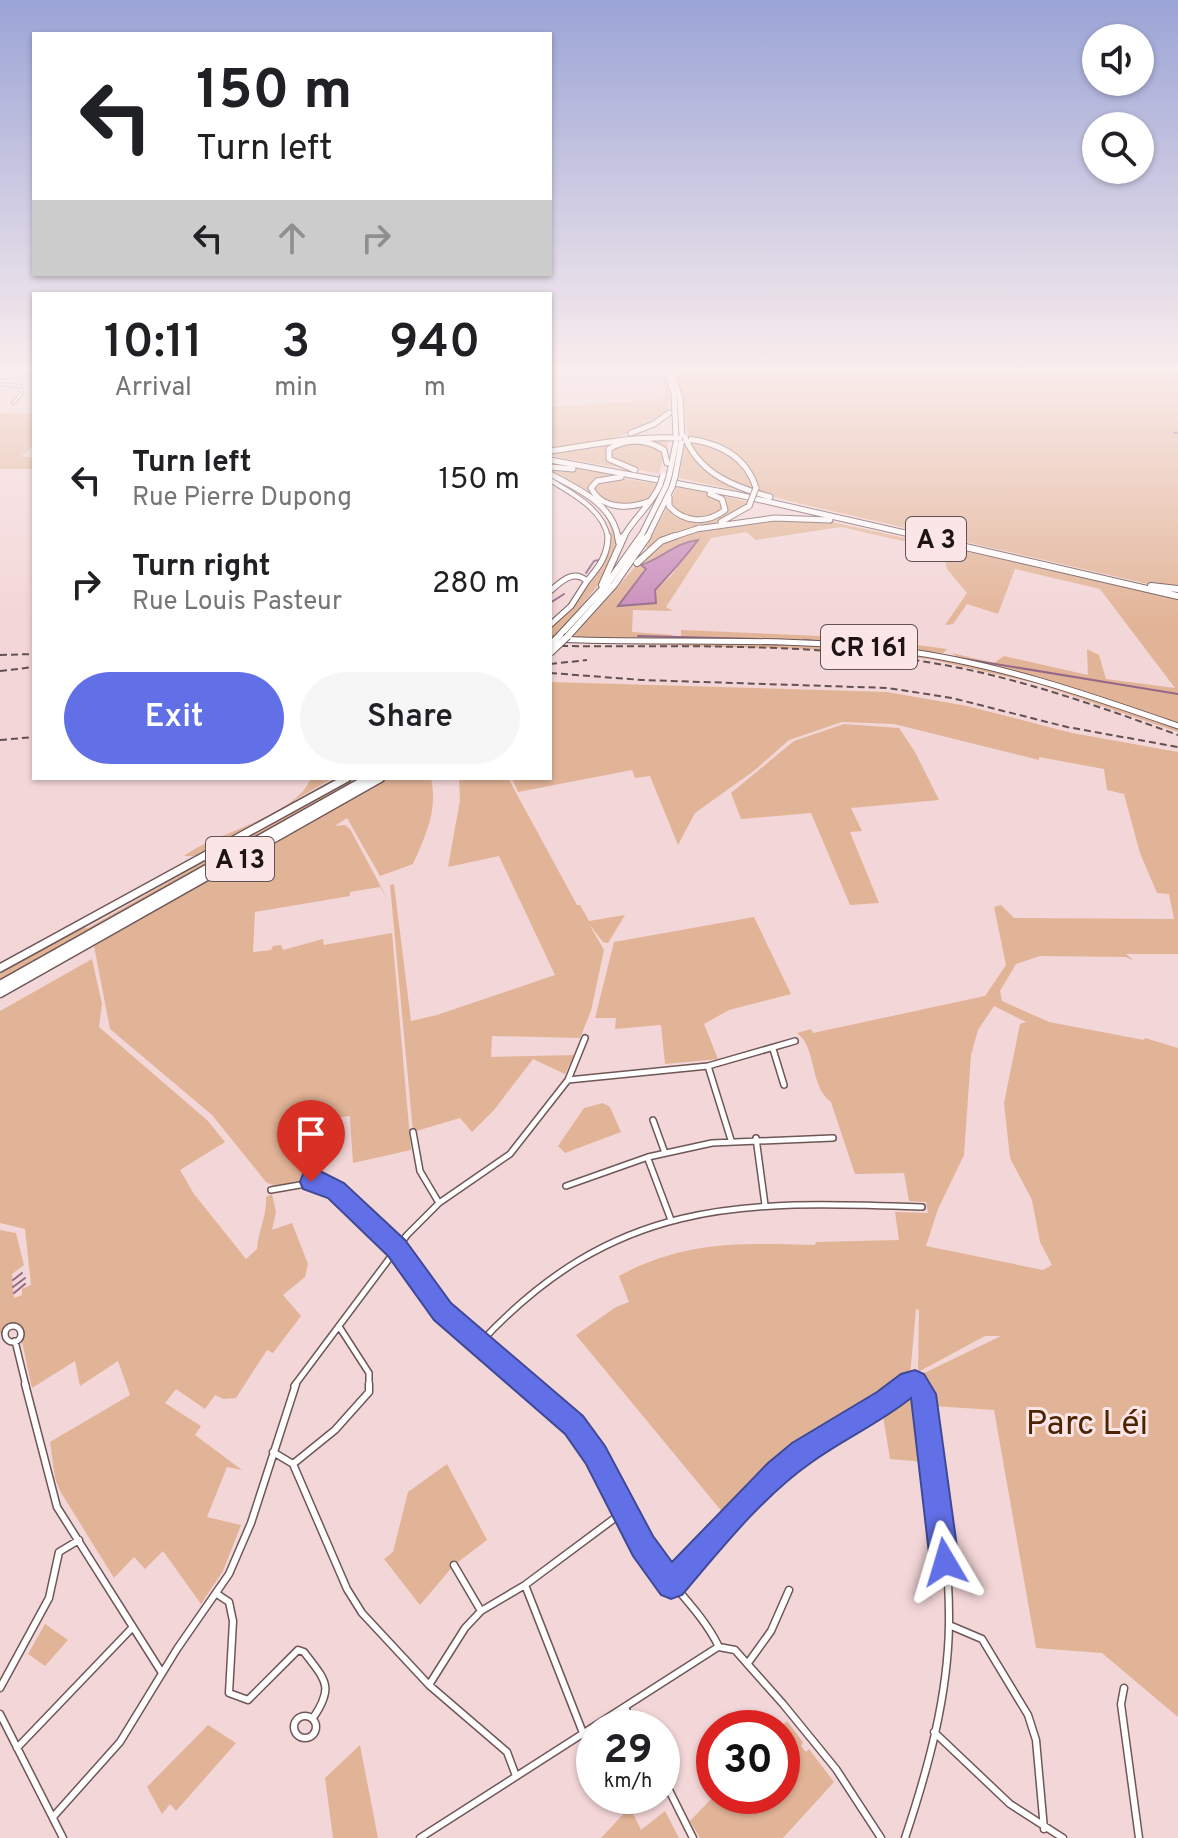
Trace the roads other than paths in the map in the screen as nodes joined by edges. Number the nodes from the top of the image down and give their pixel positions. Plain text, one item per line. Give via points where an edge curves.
1 (607, 454) edge
2 (664, 454) edge
3 (671, 454) edge
4 (675, 454) edge
5 (692, 454) edge
6 (727, 454) edge
7 (552, 459) edge
8 (552, 459) edge
9 (667, 463) junction
10 (552, 467) edge
11 (552, 475) edge
12 (669, 476) junction
13 (642, 479) junction
14 (552, 481) edge
15 (682, 481) junction
16 (666, 486) junction
17 (698, 490) junction
18 (656, 495) junction
19 (669, 495) junction
20 (805, 507) junction
21 (852, 524) junction
22 (696, 529) junction
23 (941, 543) junction
24 (619, 550) junction
25 (588, 578) junction
26 (616, 583) junction
27 (565, 588) junction
28 (580, 589) junction
29 (552, 591) edge
30 (1178, 593) edge
31 (576, 598) junction
32 (594, 600) junction
33 (552, 623) edge
34 (564, 636) junction
35 (552, 639) edge
36 (552, 644) edge
37 (552, 651) edge
38 (1178, 726) edge
39 (343, 780) edge
40 (366, 780) edge
41 (376, 780) edge
42 (98, 935) junction
43 (85, 942) junction
44 (0, 968) edge
45 (0, 985) edge
46 (0, 993) edge
47 (585, 1038) dead end
48 (795, 1041) dead end
49 (772, 1048) junction
50 (708, 1066) junction
51 (568, 1080) junction
52 (784, 1085) dead end
53 (653, 1120) dead end
54 (413, 1132) dead end
55 (756, 1138) junction
56 (833, 1138) dead end
57 (731, 1140) junction
58 (665, 1153) junction
59 (647, 1157) junction
60 (566, 1186) dead end
61 (271, 1190) dead end
62 (439, 1203) junction
63 (765, 1205) junction
64 (922, 1207) dead end
65 (671, 1220) junction
66 (397, 1248) junction
67 (340, 1328) junction
68 (15, 1341) dead end
69 (479, 1344) junction
70 (273, 1452) junction
71 (293, 1464) junction
72 (623, 1512) junction
73 (79, 1540) junction
74 (454, 1565) dead end
75 (671, 1584) junction
76 (525, 1585) junction
77 (789, 1590) dead end
78 (217, 1594) junction
79 (481, 1611) junction
80 (949, 1625) junction
81 (132, 1628) junction
82 (719, 1647) junction
83 (748, 1663) junction
84 (162, 1673) junction
85 (429, 1685) junction
86 (0, 1688) edge
87 (1124, 1688) dead end
88 (625, 1707) junction
89 (620, 1710) edge
90 (626, 1710) edge
91 (0, 1714) edge
92 (576, 1715) edge
93 (313, 1718) dead end
94 (934, 1732) junction
95 (576, 1737) edge
96 (17, 1748) junction
97 (516, 1776) junction
98 (680, 1812) edge
99 (53, 1817) junction
100 (1044, 1829) junction
101 (63, 1838) edge
102 (420, 1838) edge
103 (693, 1838) edge
104 (881, 1838) edge
105 (905, 1838) edge
106 (1063, 1838) edge
107 (1139, 1838) edge

1 - 15 highway, A 3 via 619,465
2 - 9 highway, A 3
3 - 9 highway
4 - 12 highway
5 - 20 highway, A 3 via 720,478
6 - 22 highway, A 3, bridge via 753,477 756,488 749,506
7 - 15 highway, A 3
8 - 23 highway, A 3 via 739,495
9 - 12 highway
10 - 13 highway, A 3
11 - 24 highway via 609,513 618,530
12 - 16 highway, bridge
12 - 16 highway, bridge
13 - 17 highway, A 3
13 - 18 highway via 607,477 594,482 591,491 605,503 625,507 642,505
14 - 25 main road via 596,510 607,524 606,553
15 - 20 highway, A 3
16 - 18 highway
16 - 19 highway
16 - 32 highway via 642,536
17 - 19 highway, A 3 via 722,499 724,512 705,520 686,518 671,510
17 - 21 highway, A 3
18 - 24 highway via 628,528
19 - 26 highway via 649,536
20 - 30 highway, A 3
21 - 22 highway, A 3 via 788,517
21 - 23 highway, A 3
22 - 26 highway, A 3 via 661,541
23 - 30 highway, A 3
24 - 32 highway
25 - 27 main road via 565,577
25 - 28 main road
26 - 34 highway
27 - 28 main road
27 - 29 main road
27 - 31 main road
28 - 31 main road
31 - 33 main road
32 - 34 highway
34 - 36 highway, bridge
34 - 37 highway, bridge
35 - 38 main road, CR 161 via 802,643 925,654 1040,679
39 - 44 main road
40 - 42 highway, A 13
41 - 42 highway, A 13
42 - 43 highway, A 13
43 - 45 highway, A 13
43 - 46 highway, A 13
47 - 51 street
48 - 49 street
49 - 50 street
49 - 52 street
50 - 51 street
50 - 57 street
51 - 62 street via 510,1154
53 - 58 street
54 - 62 street via 420,1171
55 - 56 street
55 - 57 street
55 - 63 street
57 - 58 street
58 - 59 street
59 - 60 street
59 - 65 street
61 - 66 street via 311,1182 329,1185
62 - 66 street
63 - 64 street
63 - 65 street
65 - 69 street via 574,1263 523,1300
66 - 67 street
66 - 69 street via 442,1312
67 - 70 street via 294,1387
67 - 71 street via 369,1373 369,1392 335,1430
68 - 73 street via 51,1492
69 - 72 street via 574,1425 596,1455
70 - 71 street
70 - 78 street via 241,1548
71 - 85 street via 347,1589 362,1613
72 - 75 street
72 - 76 street
73 - 81 street
73 - 86 street via 59,1552 49,1598
74 - 79 street
75 - 80 street via 754,1493 790,1462 915,1383 924,1394
75 - 82 street via 709,1626
76 - 79 street
76 - 92 street
77 - 83 street via 771,1631
78 - 84 street
78 - 93 street via 229,1602 233,1621 229,1693 248,1700 298,1650 330,1693
79 - 85 street
80 - 94 street
80 - 100 street via 982,1639 1028,1715 1036,1740
81 - 84 street
81 - 96 street
82 - 83 street via 730,1647
82 - 88 street
83 - 104 street via 836,1769
84 - 99 street via 120,1742
85 - 97 street via 507,1752
87 - 107 street via 1121,1704
88 - 89 street
88 - 90 street
91 - 96 street
94 - 100 street via 1009,1805
94 - 105 street
95 - 97 street
96 - 99 street
97 - 102 street
98 - 103 street
99 - 101 street
100 - 106 street

